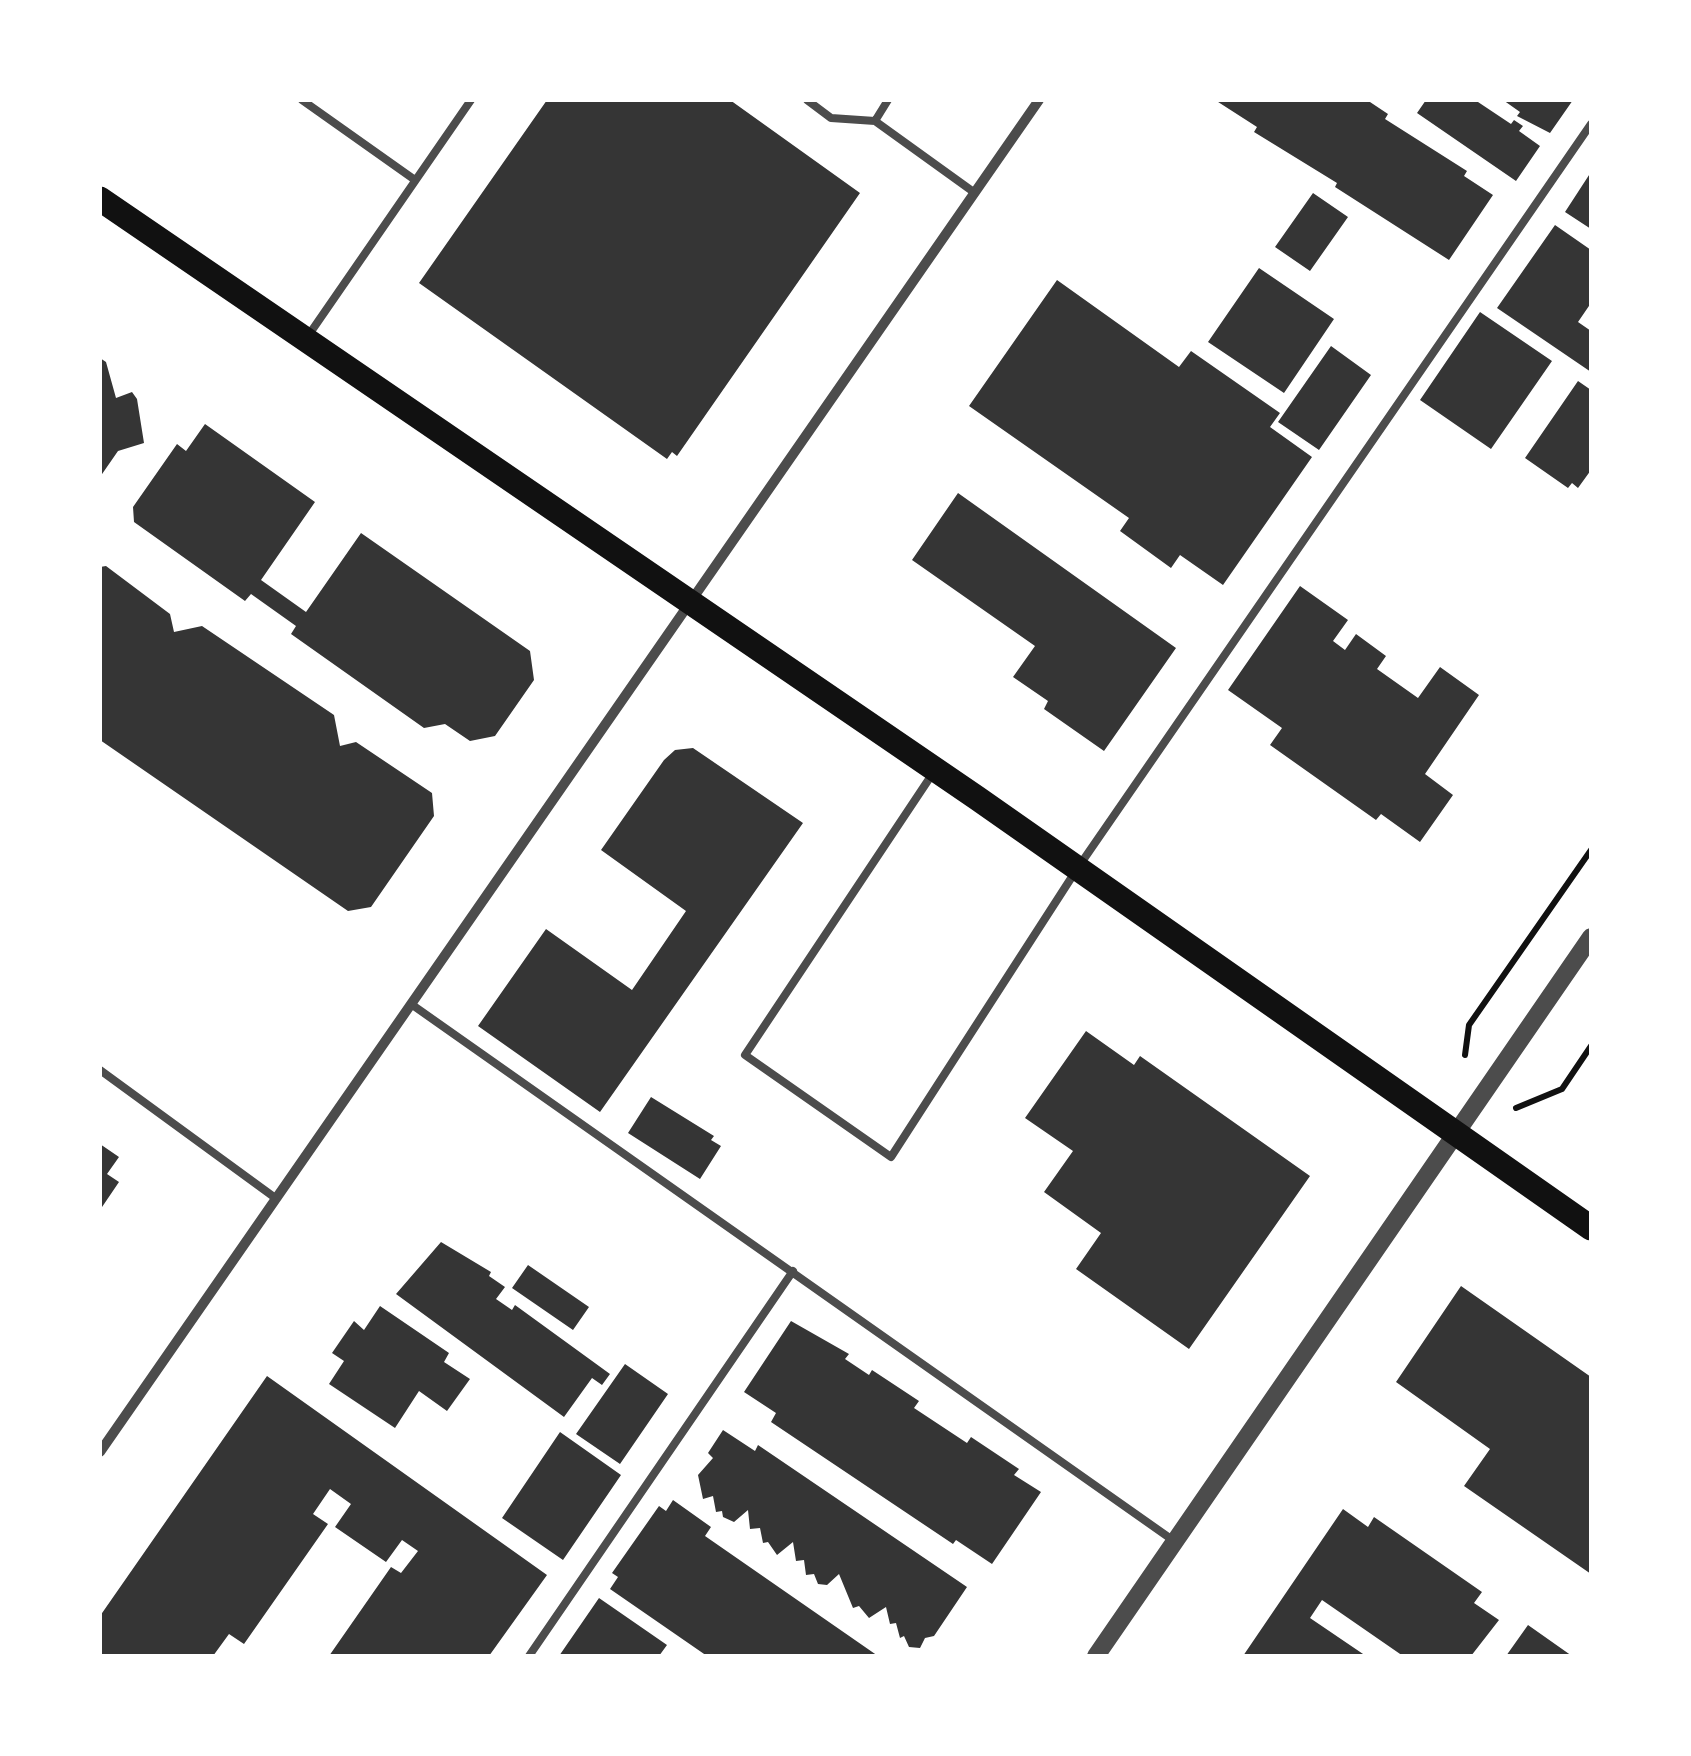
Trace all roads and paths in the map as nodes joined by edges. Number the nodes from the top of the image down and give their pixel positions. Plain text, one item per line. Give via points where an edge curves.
1 (302, 100) edge
2 (471, 100) edge
3 (807, 100) edge
4 (888, 100) edge
5 (1039, 100) edge
6 (875, 121) junction
7 (1591, 124) edge
8 (416, 180) junction
9 (975, 194) junction
10 (100, 199) edge
11 (306, 339) junction
12 (691, 605) junction
13 (936, 770) junction
14 (1591, 850) edge
15 (1078, 868) junction
16 (1591, 937) edge
17 (410, 1004) junction
18 (1591, 1046) edge
19 (1464, 1062) dead end
20 (100, 1070) edge
21 (1455, 1133) junction
22 (274, 1196) junction
23 (1591, 1228) edge
24 (792, 1271) junction
25 (100, 1452) edge
26 (1174, 1541) junction
27 (529, 1656) edge
28 (1096, 1656) edge

1 - 8 lane
2 - 8 lane
3 - 6 lane via 831,118
4 - 6 lane
5 - 9 street
6 - 9 lane
7 - 15 lane
8 - 11 lane
9 - 12 street
10 - 11 main road
11 - 12 main road
12 - 13 main road
12 - 17 street
13 - 15 main road
13 - 15 lane via 745,1056 890,1157
14 - 19 path via 1469,1026
15 - 21 main road
16 - 21 street
17 - 22 street
17 - 24 lane
18 - 21 path via 1562,1089
20 - 22 lane
21 - 23 main road
21 - 26 street
22 - 25 street
24 - 26 lane
24 - 27 lane
26 - 28 street

